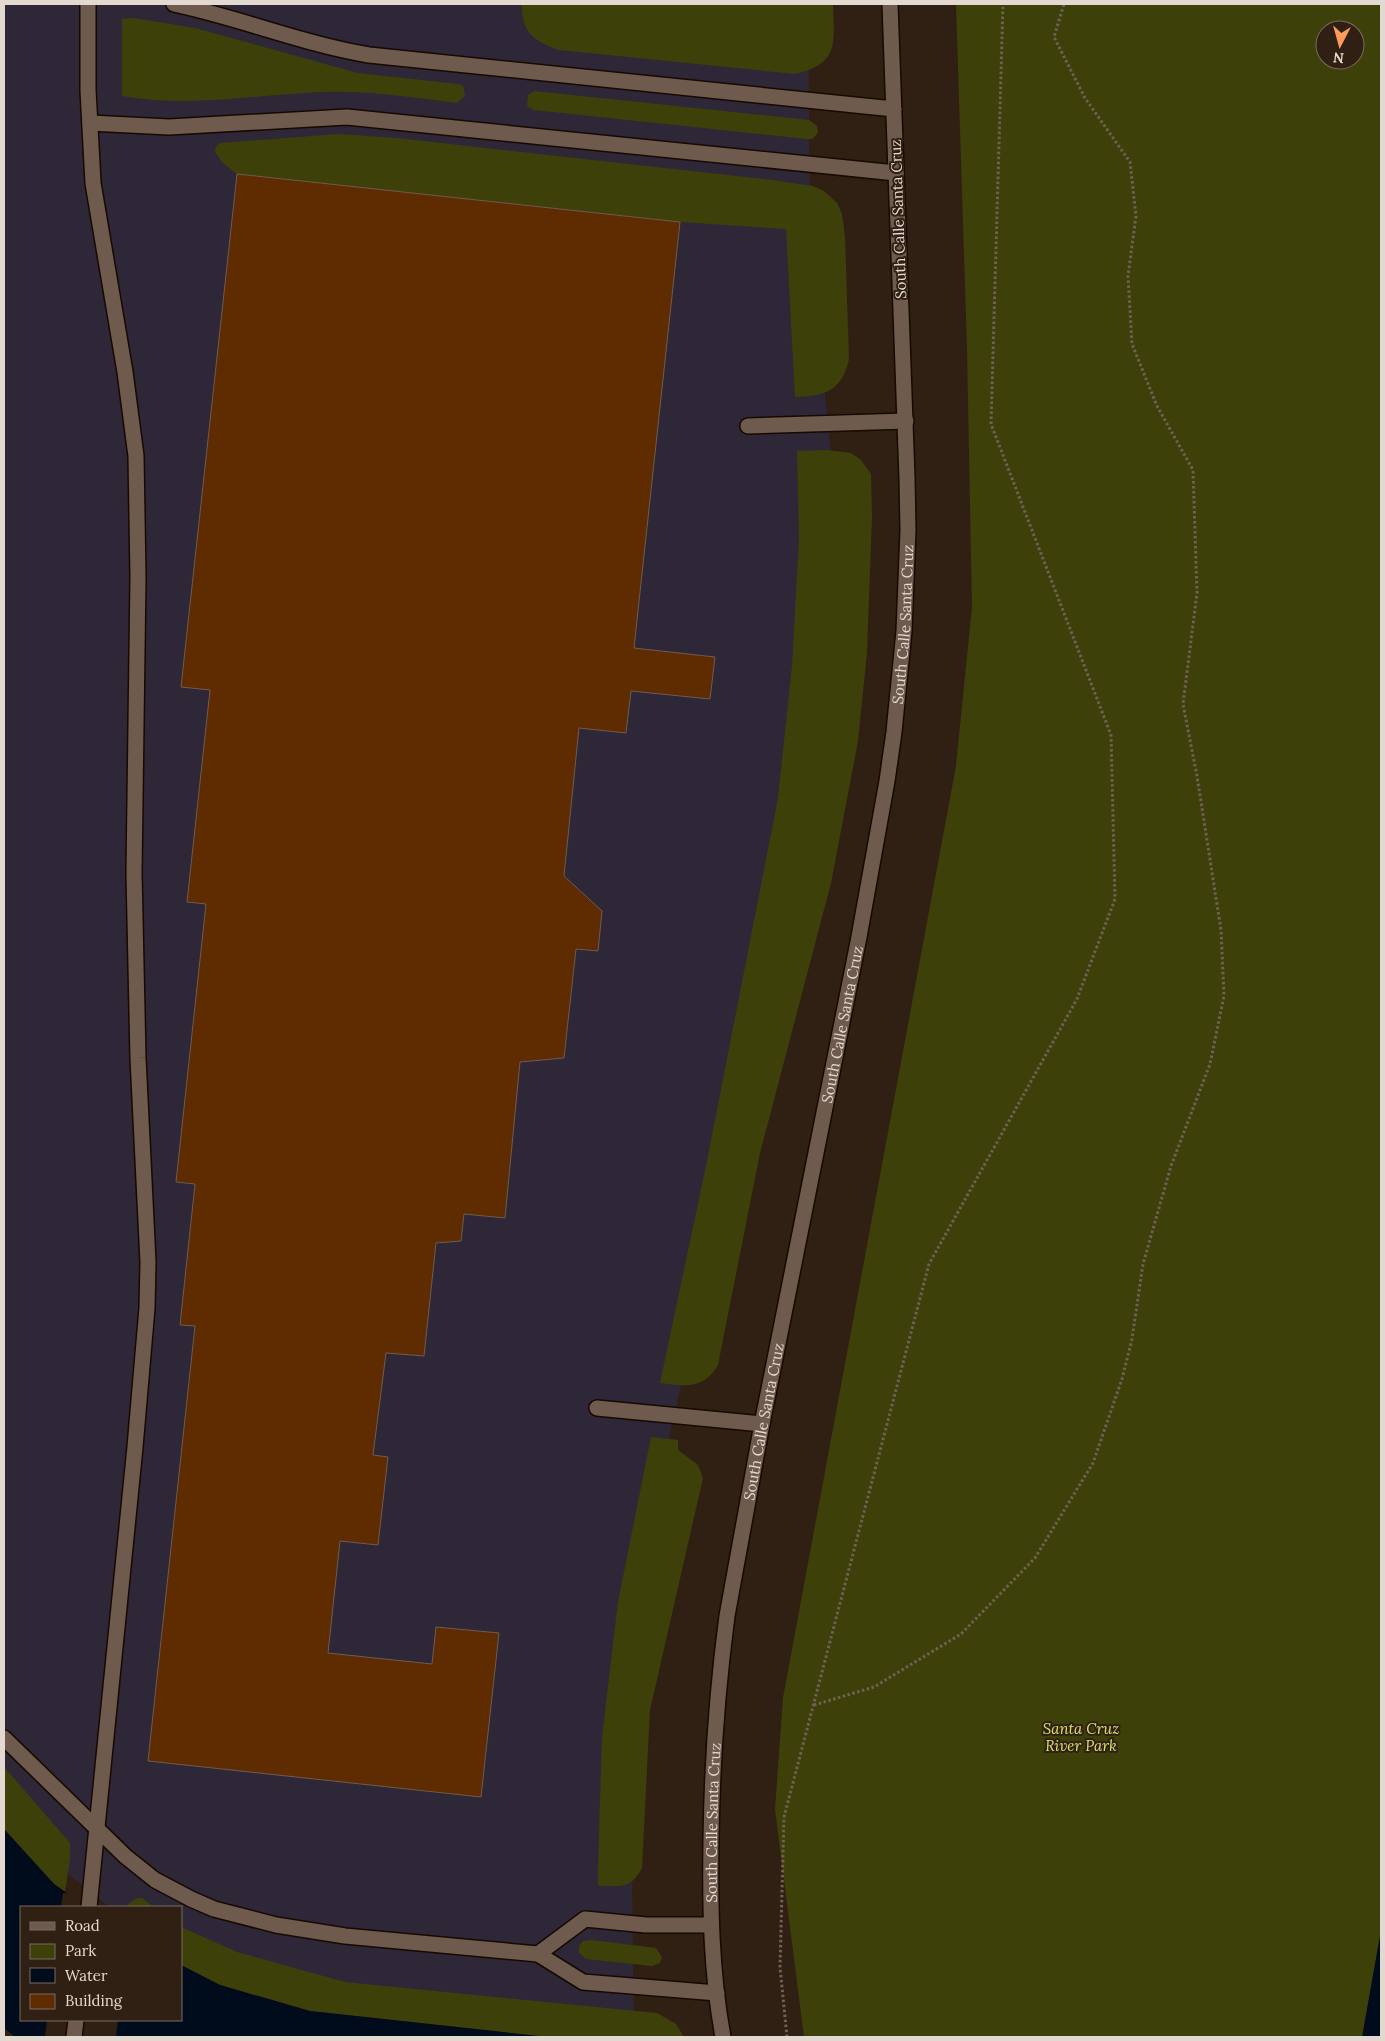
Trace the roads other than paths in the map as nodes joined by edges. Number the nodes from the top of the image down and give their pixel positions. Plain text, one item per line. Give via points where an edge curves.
1 (88, 4) edge
2 (174, 4) edge
3 (890, 4) edge
4 (894, 109) junction
5 (90, 123) junction
6 (896, 173) junction
7 (906, 421) junction
8 (748, 426) dead end
9 (597, 1408) dead end
10 (762, 1424) junction
11 (4, 1738) edge
12 (97, 1831) junction
13 (90, 1905) edge
14 (710, 1925) junction
15 (538, 1954) junction
16 (717, 1993) junction
17 (76, 2021) edge
18 (74, 2037) edge
19 (723, 2037) edge

1 - 5 street
2 - 4 street via 369,55
3 - 4 street, South Calle Santa Cruz
4 - 6 street, South Calle Santa Cruz
5 - 6 street via 169,127 347,117
5 - 12 street via 93,183 136,456 135,892 138,1058 148,1262 144,1355
6 - 7 street, South Calle Santa Cruz
7 - 8 street
7 - 10 street, South Calle Santa Cruz via 907,582 894,732 859,937
9 - 10 street
10 - 14 street, South Calle Santa Cruz via 721,1659 712,1779
11 - 12 street
12 - 13 street
12 - 15 street via 171,1890 241,1916 345,1936
14 - 15 street via 646,1925 586,1920
14 - 16 street, South Calle Santa Cruz
15 - 16 street via 583,1982
16 - 19 street, South Calle Santa Cruz
17 - 18 street

